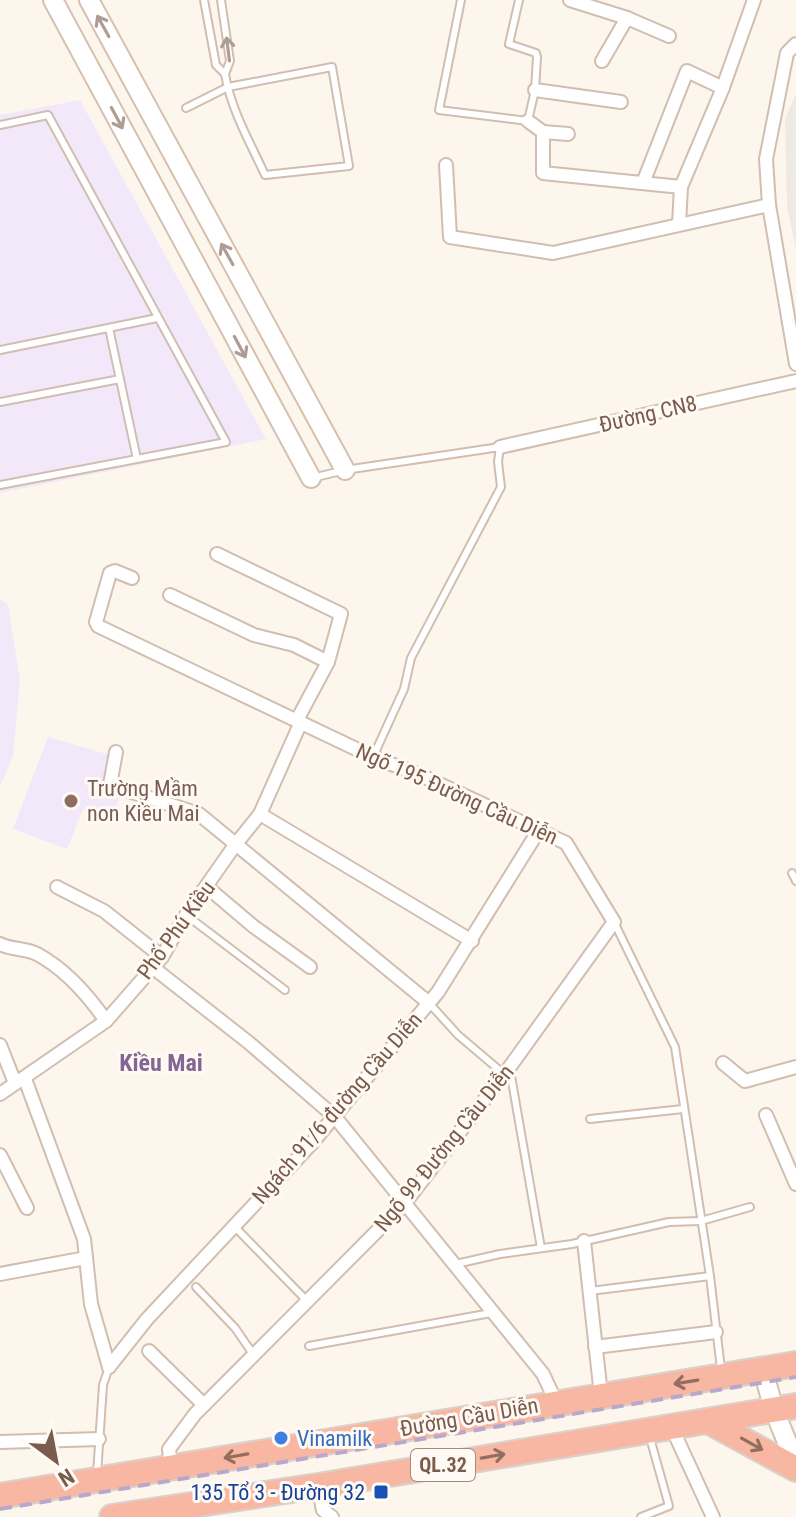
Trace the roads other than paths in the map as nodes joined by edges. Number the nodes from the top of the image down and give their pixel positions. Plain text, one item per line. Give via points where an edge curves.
1 (53, 0) edge
2 (89, 0) edge
3 (204, 0) edge
4 (221, 0) edge
5 (461, 0) edge
6 (519, 0) edge
7 (570, 0) edge
8 (754, 0) edge
9 (627, 18) junction
10 (669, 36) dead end
11 (796, 44) edge
12 (602, 61) dead end
13 (128, 72) junction
14 (225, 74) junction
15 (100, 87) junction
16 (228, 87) junction
17 (723, 88) junction
18 (535, 90) junction
19 (621, 102) dead end
20 (186, 108) dead end
21 (528, 121) junction
22 (0, 125) edge
23 (543, 132) junction
24 (568, 134) dead end
25 (446, 165) dead end
26 (643, 183) junction
27 (681, 187) junction
28 (769, 205) junction
29 (679, 224) junction
30 (157, 318) junction
31 (109, 328) junction
32 (0, 350) edge
33 (796, 364) edge
34 (120, 379) junction
35 (796, 381) edge
36 (0, 402) edge
37 (500, 447) junction
38 (137, 459) junction
39 (345, 470) junction
40 (311, 478) joint
41 (0, 485) edge
42 (217, 554) dead end
43 (132, 578) dead end
44 (170, 595) dead end
45 (328, 662) junction
46 (299, 721) junction
47 (116, 752) dead end
48 (373, 757) junction
49 (260, 814) junction
50 (539, 830) junction
51 (235, 845) junction
52 (792, 873) dead end
53 (796, 881) edge
54 (57, 887) dead end
55 (207, 887) junction
56 (186, 915) junction
57 (614, 922) junction
58 (472, 941) junction
59 (0, 944) edge
60 (156, 962) junction
61 (310, 967) dead end
62 (285, 990) dead end
63 (429, 1003) junction
64 (106, 1021) junction
65 (0, 1045) edge
66 (723, 1063) dead end
67 (796, 1067) edge
68 (507, 1071) junction
69 (20, 1081) junction
70 (0, 1094) edge
71 (683, 1109) junction
72 (766, 1115) dead end
73 (335, 1117) junction
74 (590, 1119) dead end
75 (0, 1155) edge
76 (796, 1184) edge
77 (404, 1204) junction
78 (750, 1207) dead end
79 (27, 1208) dead end
80 (701, 1221) junction
81 (233, 1225) junction
82 (584, 1241) junction
83 (541, 1248) junction
84 (86, 1258) junction
85 (456, 1264) junction
86 (0, 1274) edge
87 (710, 1276) junction
88 (196, 1287) dead end
89 (588, 1291) junction
90 (307, 1301) junction
91 (494, 1312) junction
92 (716, 1332) junction
93 (309, 1346) dead end
94 (595, 1347) junction
95 (149, 1351) dead end
96 (253, 1354) junction
97 (796, 1364) edge
98 (109, 1367) junction
99 (763, 1370) junction
100 (722, 1377) junction
101 (601, 1395) junction
102 (556, 1402) junction
103 (204, 1405) junction
104 (785, 1408) edge
105 (708, 1421) junction
106 (660, 1428) junction
107 (99, 1439) junction
108 (0, 1442) edge
109 (796, 1466) edge
110 (171, 1467) junction
111 (96, 1481) junction
112 (318, 1486) junction
113 (13, 1502) edge
114 (172, 1512) edge
115 (112, 1517) edge
116 (332, 1517) edge
117 (641, 1517) edge
118 (713, 1517) edge

1 - 15 street
13 -> 2 street
3 - 14 lane via 216,65
14 -> 4 lane via 230,61
5 - 21 lane via 439,110
6 - 18 lane via 509,44 537,55
7 - 9 street
8 - 17 street
9 - 10 street
9 - 12 street
11 - 28 street via 787,53 766,159
13 - 15 street
39 -> 13 street
14 - 16 lane
15 -> 40 street
16 - 16 lane via 332,67 349,166 265,175
16 - 20 lane
17 - 26 street via 687,71
17 - 27 street
18 - 19 street
18 - 21 lane
21 - 23 street
22 - 30 lane via 48,115
23 - 24 street
23 - 26 street via 543,173
25 - 29 street via 450,237 553,253
26 - 27 street
27 - 29 street
28 - 29 street
28 - 33 street
30 - 31 lane
30 - 38 lane via 226,442
31 - 32 lane
31 - 34 lane
34 - 36 lane
34 - 38 lane
35 - 37 street, Đường CN8
37 - 39 lane
37 - 48 lane via 501,487 411,658 404,689
38 - 41 lane
39 - 40 lane
42 - 45 street, Phố Phú Kiều via 341,614
43 - 46 street, Ngõ 195 Đường Cầu Diễn via 110,573 98,626
44 - 45 street via 254,635 294,645
45 - 46 street, Phố Phú Kiều
46 - 48 street, Ngõ 195 Đường Cầu Diễn
46 - 49 street, Phố Phú Kiều
47 - 51 street via 110,785 199,814
48 - 50 street, Ngõ 195 Đường Cầu Diễn
49 - 51 street, Phố Phú Kiều
49 - 58 street
50 - 57 street, Ngõ 195 Đường Cầu Diễn via 566,843
50 - 58 street, Ngách 91/6 đường Cầu Diễn
51 - 55 street, Phố Phú Kiều
51 - 63 street
52 - 53 lane
54 - 60 street via 104,911
55 - 56 street, Phố Phú Kiều
55 - 61 street
56 - 60 street, Phố Phú Kiều
56 - 62 lane
57 - 68 street, Ngõ 99 Đường Cầu Diễn
57 - 71 lane, Ngõ 195 Đường Cầu Diễn via 675,1047
58 - 63 street, Ngách 91/6 đường Cầu Diễn
59 - 64 street via 34,952 59,969 88,995
60 - 64 street, Phố Phú Kiều
60 - 73 street
63 - 68 lane via 458,1035
63 - 73 street, Ngách 91/6 đường Cầu Diễn
64 - 69 street, Phố Phú Kiều
65 - 69 street
66 - 67 street via 745,1081
68 - 77 street, Ngõ 99 Đường Cầu Diễn
68 - 83 lane
69 - 70 street, Phố Phú Kiều
69 - 84 street via 84,1239
71 - 74 lane
71 - 80 lane, Ngõ 195 Đường Cầu Diễn
72 - 76 street
73 - 77 street
73 - 81 street, Ngách 91/6 đường Cầu Diễn
75 - 79 street
77 - 85 street
77 - 90 street, Ngõ 99 Đường Cầu Diễn
78 - 80 lane
80 - 82 lane via 669,1222
80 - 87 lane, Ngõ 195 Đường Cầu Diễn
81 - 90 lane
81 - 98 street, Ngách 91/6 đường Cầu Diễn
82 - 83 lane
82 - 89 street
83 - 85 lane
84 - 86 street
84 - 98 street via 91,1304
85 - 91 street
87 - 89 lane
87 - 92 lane, Ngõ 195 Đường Cầu Diễn
88 - 96 lane
89 - 94 street
90 - 96 street, Ngõ 99 Đường Cầu Diễn
91 - 93 lane
91 - 102 street via 543,1374
92 - 94 street
92 - 100 lane, Ngõ 195 Đường Cầu Diễn
94 - 101 street
95 - 103 street
96 - 103 street, Ngõ 99 Đường Cầu Diễn
97 - 99 highway, Đường Cầu Diễn / QL.32
98 - 107 lane
99 - 100 highway, Đường Cầu Diễn / QL.32
99 - 104 street
100 -> 101 highway, Đường Cầu Diễn / QL.32
101 - 102 highway, Đường Cầu Diễn / QL.32
102 -> 110 highway, Đường Cầu Diễn / QL.32
103 - 110 street, Ngõ 99 Đường Cầu Diễn via 169,1449
104 - 105 highway, Đường Cầu Diễn / QL.32
104 - 109 street
105 - 106 highway, Đường Cầu Diễn / QL.32
105 -> 109 highway
112 -> 106 highway, Đường Cầu Diễn / QL.32
106 - 117 lane via 669,1506
106 - 118 street
107 - 108 street
107 - 111 lane
110 - 111 highway, Đường Cầu Diễn / QL.32
111 - 113 highway, Đường Cầu Diễn / QL.32
112 - 114 highway, Đường Cầu Diễn / QL.32
112 - 116 street via 323,1510
114 - 115 highway, Đường Cầu Diễn / QL.32

